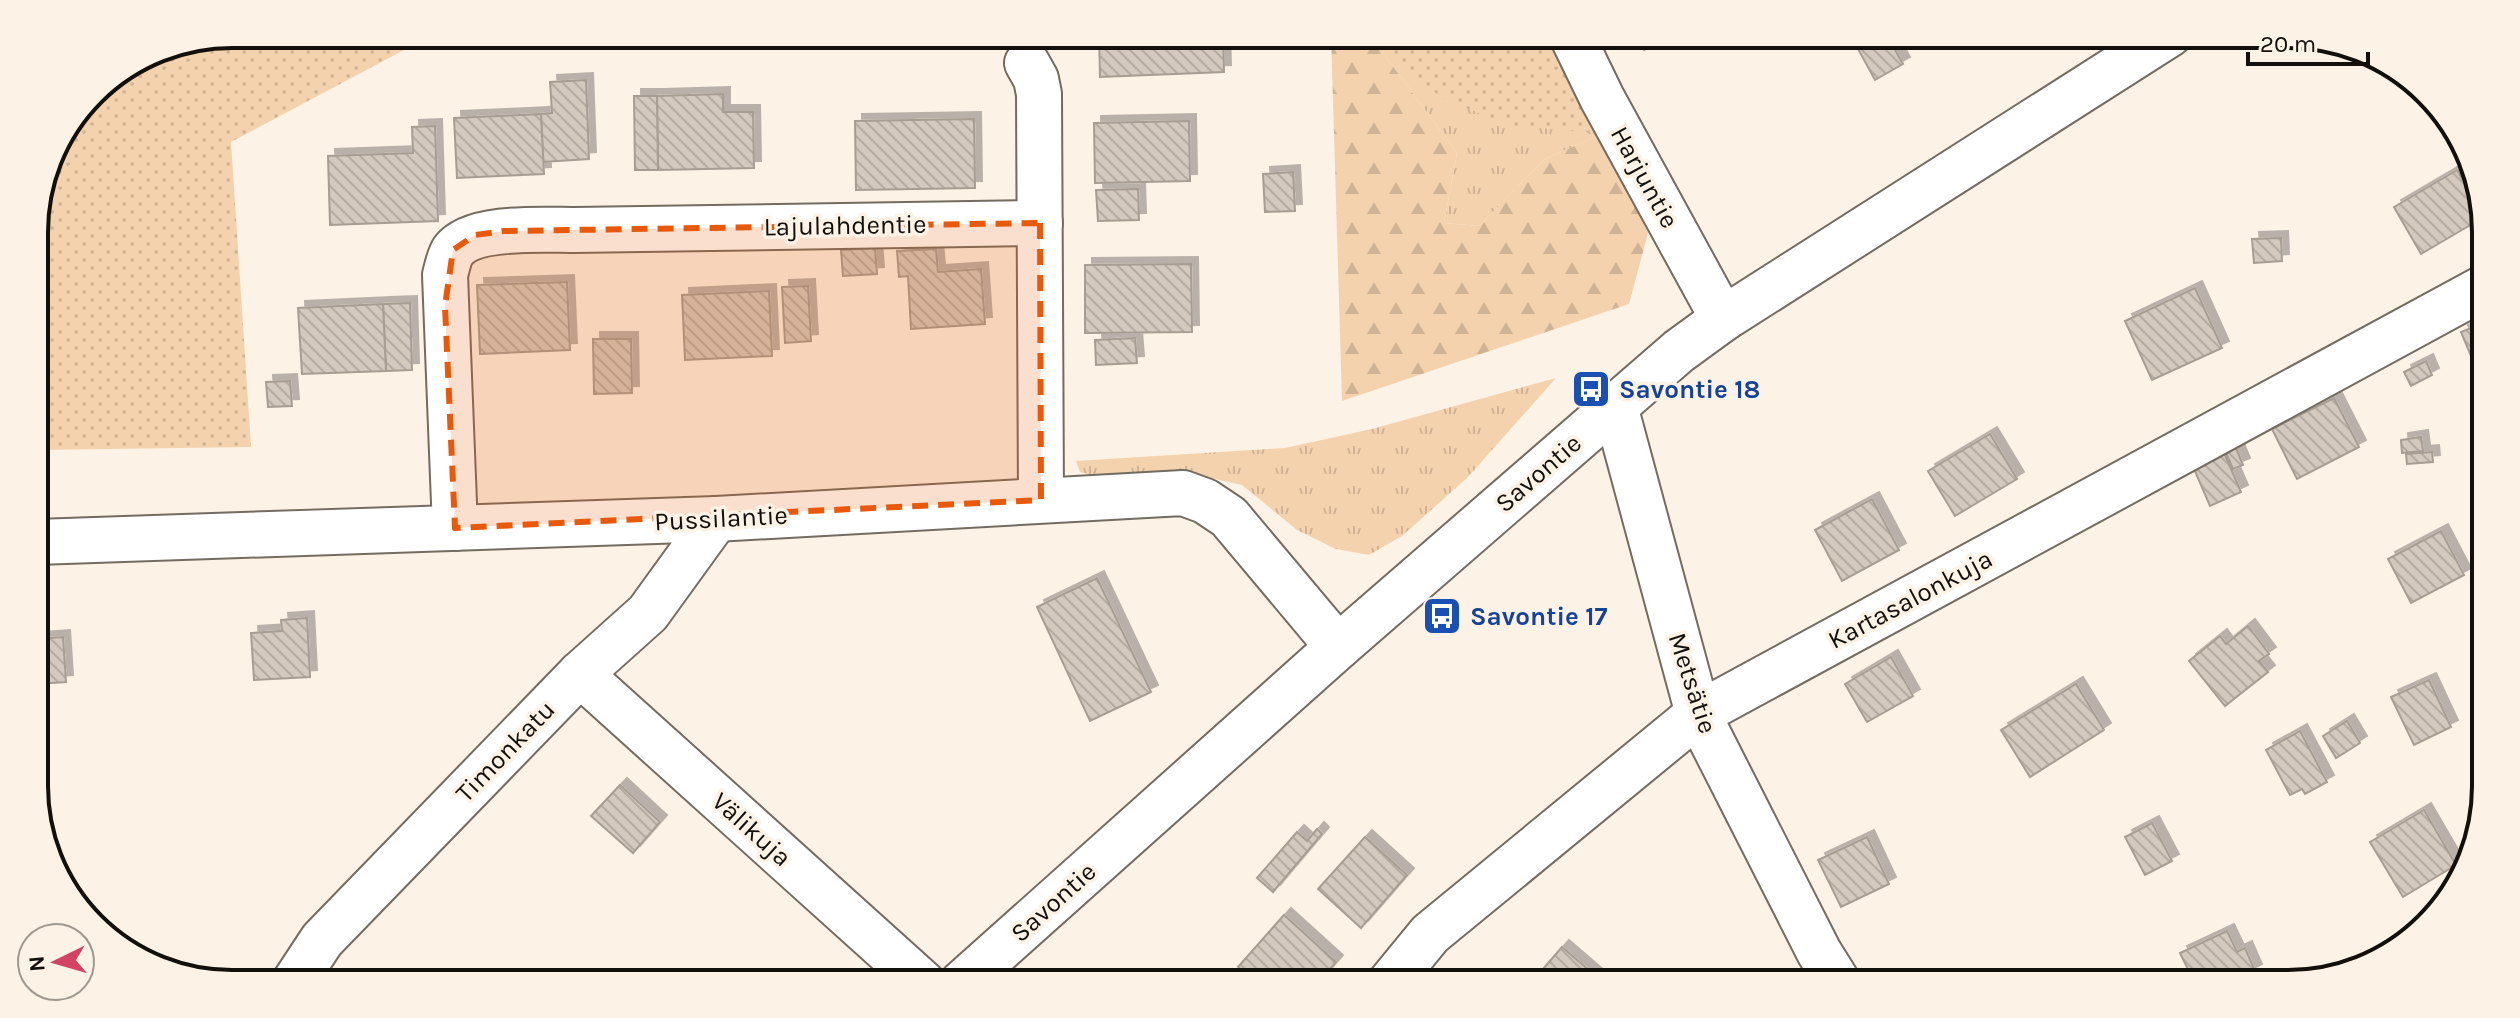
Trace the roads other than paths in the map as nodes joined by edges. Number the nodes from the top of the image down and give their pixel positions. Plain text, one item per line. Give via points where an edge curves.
1 (1578, 48) edge
2 (2148, 48) edge
3 (1027, 63) dead end
4 (1040, 223) junction
5 (2472, 294) edge
6 (1723, 319) junction
7 (1615, 406) junction
8 (1041, 500) junction
9 (716, 519) junction
10 (455, 528) junction
11 (48, 542) edge
12 (1338, 647) junction
13 (580, 674) junction
14 (1698, 714) junction
15 (302, 970) edge
16 (908, 970) edge
17 (977, 970) edge
18 (1400, 970) edge
19 (1830, 970) edge

1 - 6 street, Harjuntie
2 - 6 street, Savontie
3 - 4 street via 1039,94
4 - 8 street
4 - 10 street, Lajulahdentie via 475,235 453,250 445,275
5 - 14 street, Kartasalonkuja
6 - 7 street, Savontie
7 - 12 street, Savontie
7 - 14 street, Metsätie
8 - 9 street, Pussilantie
8 - 12 street, Pussilantie via 1183,493 1205,501 1229,517
9 - 10 street, Pussilantie
9 - 13 street, Timonkatu via 648,613
10 - 11 street, Pussilantie
12 - 17 street, Savontie
13 - 15 street, Timonkatu via 322,940
13 - 16 street, Välikuja
14 - 18 street, Kartasalonkuja via 1430,934
14 - 19 street, Metsätie

